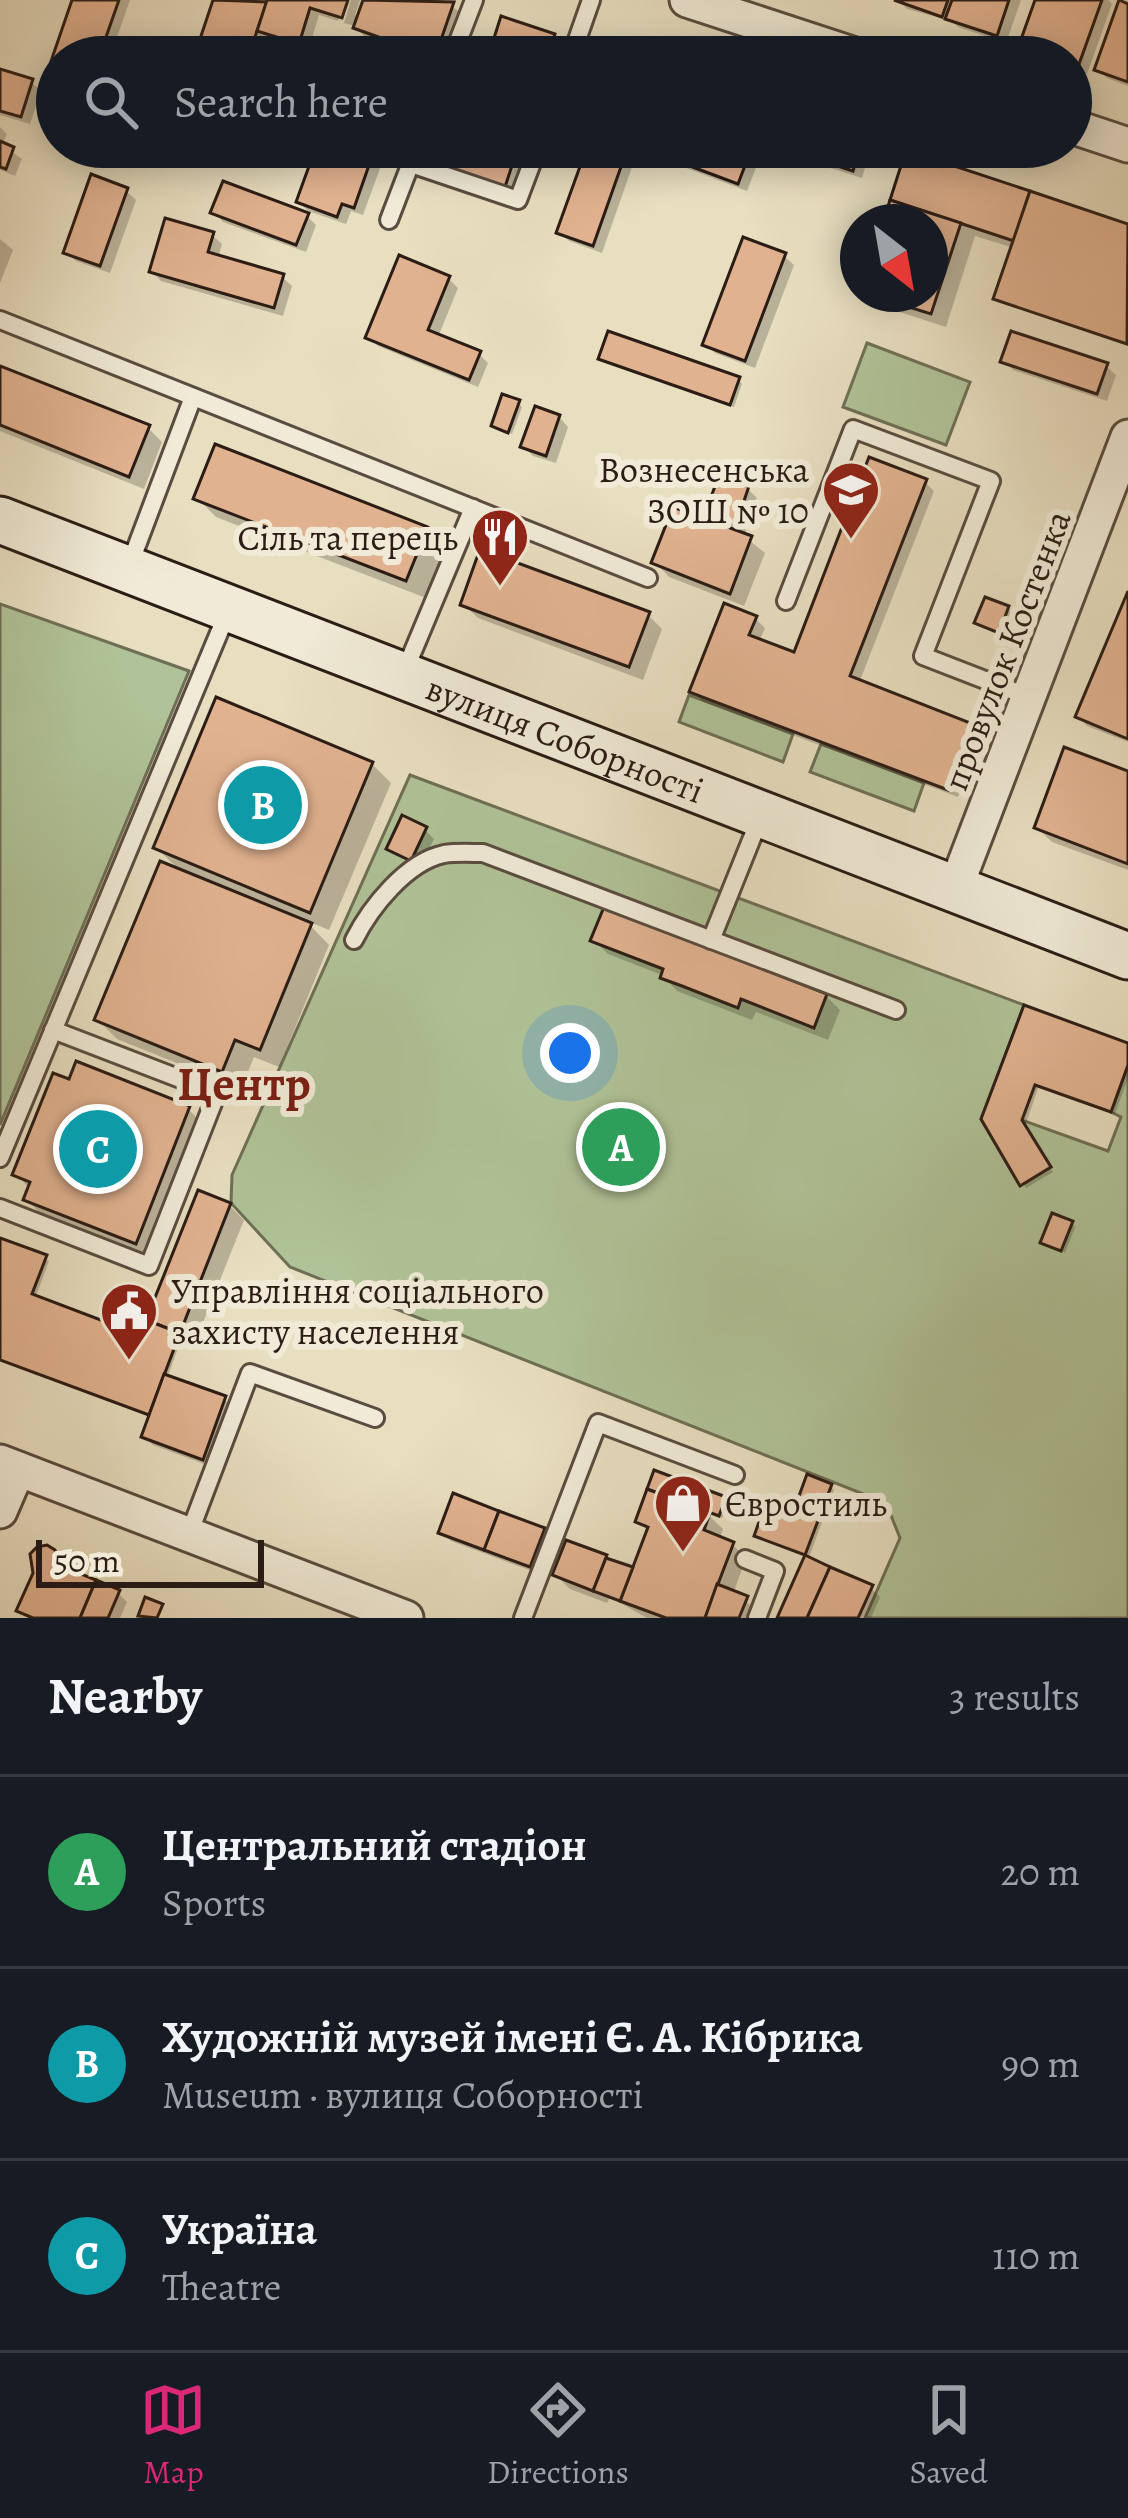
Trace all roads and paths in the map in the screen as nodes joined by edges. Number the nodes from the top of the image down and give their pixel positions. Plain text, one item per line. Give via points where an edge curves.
1 (474, 0) edge
2 (592, 0) edge
3 (687, 0) edge
4 (460, 36) edge
5 (579, 36) edge
6 (796, 36) edge
7 (1092, 133) edge
8 (1128, 145) edge
9 (409, 168) edge
10 (442, 168) edge
11 (530, 168) edge
12 (389, 220) dead end
13 (0, 320) edge
14 (193, 397) junction
15 (1128, 437) edge
16 (473, 508) junction
17 (0, 520) edge
18 (128, 569) junction
19 (648, 578) dead end
20 (786, 601) dead end
21 (229, 608) junction
22 (402, 676) junction
23 (1029, 697) junction
24 (762, 814) junction
25 (955, 889) junction
26 (354, 940) dead end
27 (711, 940) junction
28 (1128, 956) edge
29 (896, 1010) dead end
30 (53, 1030) junction
31 (0, 1158) edge
32 (0, 1208) edge
33 (375, 1418) dead end
34 (9, 1466) edge
35 (735, 1474) dead end
36 (0, 1510) edge
37 (189, 1534) junction
38 (745, 1559) dead end
39 (387, 1614) edge
40 (523, 1618) edge
41 (757, 1618) edge

1 - 4 lane
2 - 5 lane
3 - 6 street
7 - 8 street
9 - 12 lane
10 - 11 lane via 518,200
13 - 14 lane
14 - 16 lane
14 - 18 lane
15 - 23 street, провулок Костенка
16 - 19 lane
16 - 22 lane
17 - 18 main road, вулиця Соборності
18 - 21 main road, вулиця Соборності
20 - 23 lane via 853,429 991,481 923,656
21 - 22 main road, вулиця Соборності
21 - 30 lane
22 - 24 main road, вулиця Соборності
23 - 25 street, провулок Костенка
24 - 25 main road, вулиця Соборності
24 - 27 lane
25 - 28 main road, вулиця Соборності
26 - 27 lane via 398,881 441,854 483,853
27 - 29 lane
30 - 31 lane
30 - 32 lane via 217,1093 149,1266
33 - 37 lane via 250,1373
34 - 36 street
34 - 37 street
35 - 40 lane via 598,1423
37 - 39 street
38 - 41 lane via 775,1570

